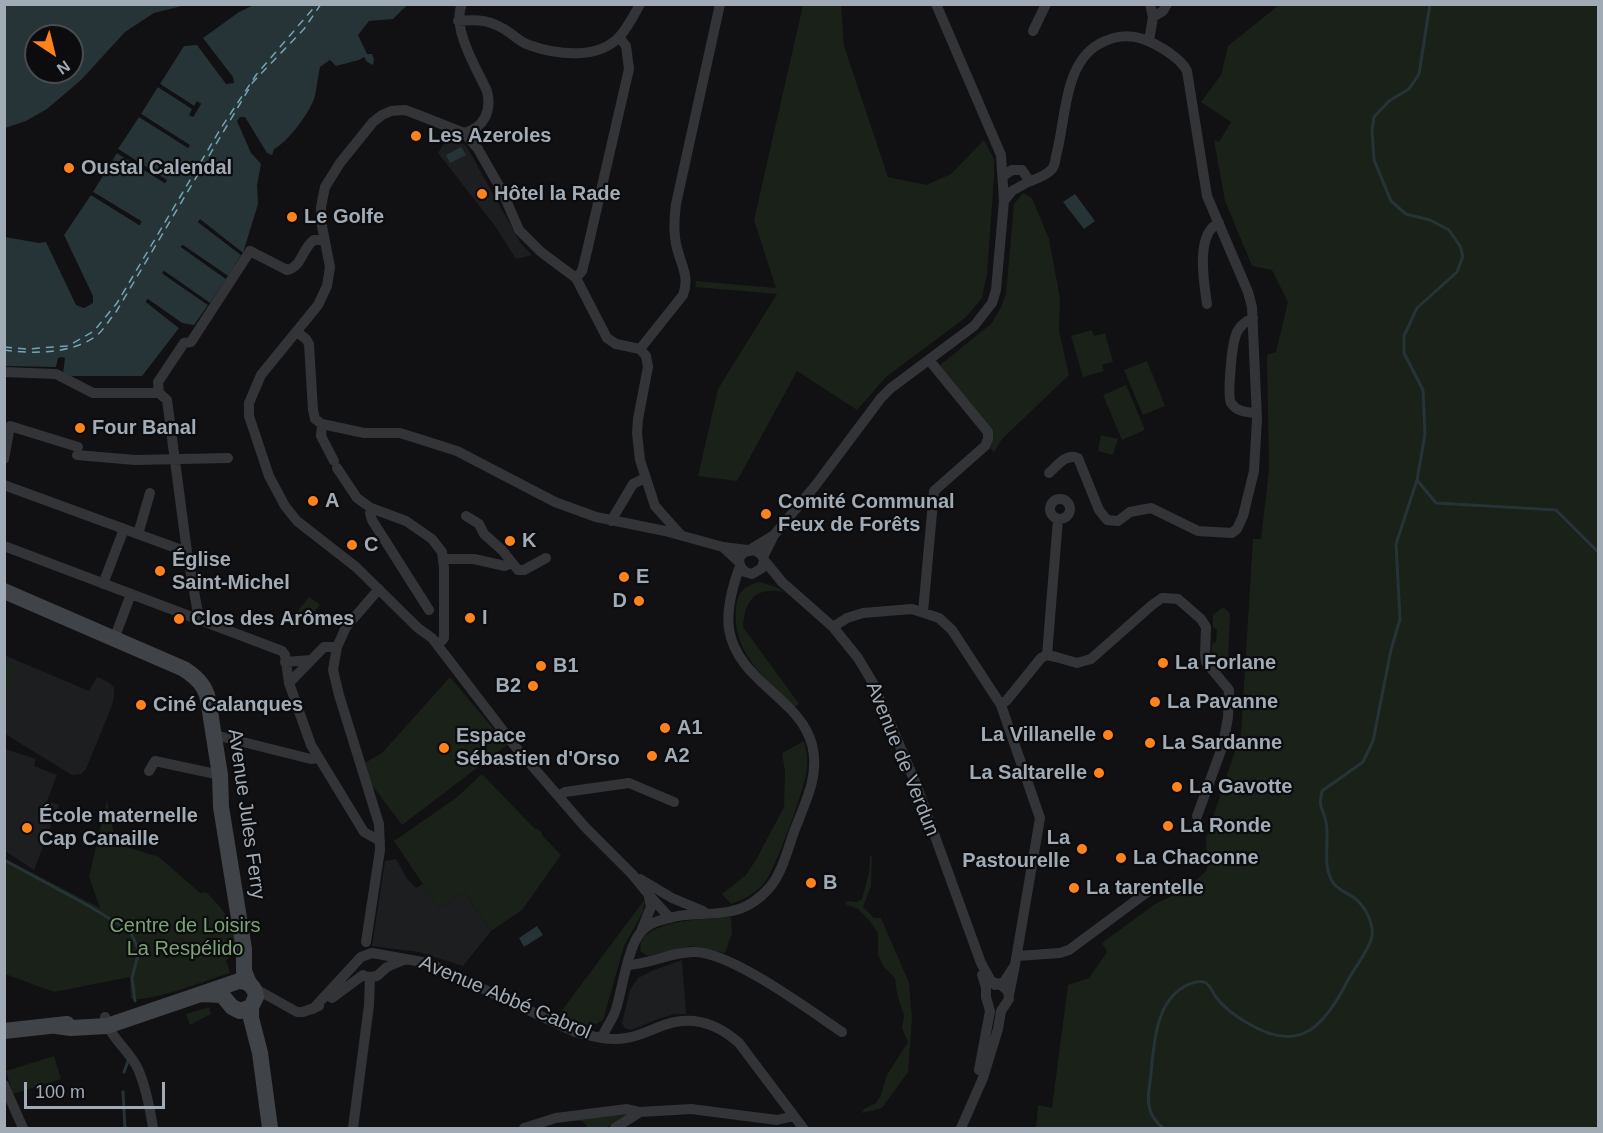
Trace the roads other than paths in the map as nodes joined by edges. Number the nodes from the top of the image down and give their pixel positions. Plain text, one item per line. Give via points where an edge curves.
1 (462, 4) edge
2 (640, 4) edge
3 (720, 4) edge
4 (936, 4) edge
5 (1046, 4) edge
6 (1150, 4) edge
7 (1167, 4) edge
8 (1153, 17) junction
9 (458, 21) junction
10 (1033, 31) dead end
11 (619, 37) junction
12 (1149, 41) junction
13 (481, 124) junction
14 (464, 133) junction
15 (478, 148) junction
16 (1056, 153) junction
17 (1022, 170) junction
18 (1003, 179) junction
19 (1028, 182) junction
20 (1016, 188) junction
21 (1004, 201) junction
22 (1219, 223) junction
23 (324, 240) junction
24 (576, 278) junction
25 (1207, 304) dead end
26 (1253, 318) junction
27 (297, 332) junction
28 (640, 349) junction
29 (929, 360) junction
30 (4, 372) edge
31 (159, 393) junction
32 (1256, 413) junction
33 (322, 424) junction
34 (228, 458) dead end
35 (4, 459) edge
36 (175, 459) junction
37 (1049, 473) dead end
38 (645, 478) junction
39 (4, 485) edge
40 (150, 493) dead end
41 (371, 508) junction
42 (466, 516) dead end
43 (1058, 519) dead end
44 (611, 522) junction
45 (124, 529) junction
46 (138, 534) junction
47 (774, 535) junction
48 (682, 536) junction
49 (4, 546) edge
50 (723, 547) junction
51 (749, 550) junction
52 (187, 552) junction
53 (546, 558) dead end
54 (444, 559) junction
55 (763, 559) junction
56 (512, 563) junction
57 (739, 564) junction
58 (754, 573) junction
59 (782, 582) junction
60 (104, 584) junction
61 (379, 590) junction
62 (4, 591) edge
63 (732, 592) junction
64 (131, 594) junction
65 (429, 610) dead end
66 (923, 612) junction
67 (199, 619) junction
68 (833, 627) junction
69 (114, 639) junction
70 (438, 645) junction
71 (337, 648) junction
72 (1047, 656) junction
73 (285, 659) junction
74 (311, 660) junction
75 (290, 683) junction
76 (1001, 705) junction
77 (214, 736) junction
78 (319, 758) junction
79 (149, 771) dead end
80 (220, 775) junction
81 (558, 796) junction
82 (674, 802) dead end
83 (1197, 816) dead end
84 (380, 841) junction
85 (632, 874) junction
86 (1150, 890) dead end
87 (660, 891) junction
88 (649, 896) junction
89 (707, 913) junction
90 (670, 918) junction
91 (641, 931) junction
92 (366, 942) junction
93 (377, 954) junction
94 (406, 958) junction
95 (360, 959) junction
96 (1016, 961) junction
97 (981, 963) junction
98 (628, 965) junction
99 (381, 970) junction
100 (366, 976) junction
101 (350, 983) junction
102 (999, 985) junction
103 (248, 993) junction
104 (202, 994) junction
105 (369, 994) junction
106 (988, 999) junction
107 (227, 1000) junction
108 (1007, 1000) junction
109 (313, 1009) junction
110 (615, 1013) junction
111 (106, 1022) junction
112 (9, 1029) edge
113 (842, 1032) dead end
114 (602, 1038) junction
115 (615, 1039) junction
116 (4, 1085) edge
117 (974, 1100) junction
118 (640, 1112) junction
119 (794, 1116) junction
120 (23, 1128) edge
121 (153, 1128) edge
122 (270, 1128) edge
123 (353, 1128) edge
124 (524, 1128) edge
125 (615, 1128) edge
126 (803, 1128) edge
127 (961, 1128) edge

1 - 9 street
2 - 11 street
3 - 28 street via 676,204 675,235 686,285
4 - 18 street via 1000,150
5 - 10 street
6 - 8 street
7 - 8 street
8 - 12 street
9 - 11 street via 480,19 501,27 527,45 560,53 605,48
9 - 13 street via 487,91 488,113
11 - 24 street via 626,46 629,69 586,255
12 - 16 street via 1112,37 1083,57 1072,81
12 - 22 street via 1187,71 1203,180
13 - 14 street
13 - 15 street
14 - 15 street
14 - 23 street via 405,110 382,115 340,163 325,187 321,207
15 - 24 street via 519,230
16 - 17 street via 1043,168
16 - 19 street via 1052,170
17 - 18 street via 1012,170
17 - 19 street
18 - 20 street via 1008,188
18 - 21 street
19 - 20 street
20 - 21 street
21 - 29 street via 992,303 974,326
22 - 25 street via 1205,238
22 - 26 street via 1248,292
23 - 27 street via 330,267 327,286
23 - 31 street via 308,244 297,265 287,270 250,251 191,342 184,343 158,382
24 - 28 street via 607,338
26 - 32 street
26 - 32 street via 1242,325 1234,338 1229,397 1242,412
27 - 33 street via 309,344 313,410
27 - 61 street via 261,375 249,403 249,416 268,476 297,521
28 - 38 street via 648,367 637,433
29 - 47 street via 881,398
29 - 66 street via 988,432 988,439 934,491
30 - 31 street via 56,374 93,393
31 - 36 street via 167,400
32 - 37 street via 1254,471 1243,516 1232,533 1198,531 1151,508 1130,512 1118,521 1107,520 1099,510 1078,458 1065,458
33 - 41 street via 321,436 335,465 357,498
33 - 44 street via 364,433 400,433 457,451 555,502
34 - 36 street
35 - 36 street via 10,426 77,451 135,460
36 - 52 street
38 - 44 street via 633,484
38 - 48 street via 655,506
39 - 45 street
40 - 46 street
41 - 54 street via 420,530 438,546
41 - 65 street via 372,520
42 - 56 street via 479,524
43 - 72 street
44 - 48 street
45 - 46 street
45 - 60 street
46 - 52 street
47 - 51 street
47 - 55 street
48 - 50 street
49 - 60 street
50 - 51 street
50 - 57 street
51 - 55 street via 758,551
51 - 57 street via 740,556
52 - 67 street
53 - 56 street via 521,571
54 - 56 street via 474,559 505,567
54 - 70 street via 444,638
55 - 58 street via 762,568
55 - 59 street, Avenue de Verdun
57 - 58 street via 745,572
57 - 63 street
58 - 59 street, Avenue de Verdun
58 - 63 street
59 - 68 street, Avenue de Verdun
60 - 64 street
61 - 70 street
61 - 71 street via 346,627
62 - 69 street
63 - 89 street via 729,628 738,653 796,715 808,732 815,757 811,787 771,887 744,907
64 - 67 street
64 - 69 street
66 - 68 street via 912,609 858,613
66 - 76 street, Avenue de Verdun via 939,618 952,630
67 - 73 street via 282,651
68 - 97 street, Avenue de Verdun via 873,683 916,784
69 - 77 street, Avenue Jules Ferry via 184,669 197,679 208,699
70 - 81 street
71 - 74 street via 324,647
71 - 84 street via 333,670 379,824
72 - 76 street via 1036,662
72 - 83 street via 1077,663 1091,659 1162,598 1178,599 1201,619 1206,627 1206,662 1229,690 1223,745
73 - 74 street
73 - 75 street
74 - 75 street
75 - 78 street
76 - 96 street, Avenue de Verdun via 1040,818
77 - 78 street
77 - 80 street, Avenue Jules Ferry
78 - 84 street via 364,832
79 - 80 street via 155,761
80 - 103 street, Avenue Jules Ferry
81 - 82 street via 629,783
81 - 85 street
84 - 92 street
85 - 87 street
85 - 88 street
86 - 96 street via 1065,952
87 - 89 street
87 - 90 street
88 - 90 street
88 - 91 street via 651,907
89 - 90 street
90 - 91 street
91 - 98 street
92 - 93 street
92 - 95 street
93 - 94 street, Avenue Abbé Cabrol
93 - 95 street via 368,953
93 - 99 street via 382,961
94 - 99 street, Avenue Abbé Cabrol
94 - 114 street, Avenue Abbé Cabrol via 428,963 575,1032
95 - 100 street via 359,968
95 - 109 street
96 - 102 street
96 - 108 street, Avenue de Verdun
97 - 102 street, Avenue de Verdun via 989,978
97 - 106 street, Avenue de Verdun
98 - 110 street
98 - 113 street via 697,952 728,960
99 - 100 street via 377,976
100 - 101 street
100 - 105 street
101 - 105 street
101 - 109 street
102 - 106 street via 991,987
102 - 108 street via 1006,988
103 - 104 street
103 - 107 street via 227,991
103 - 107 street via 246,1010 236,1010
103 - 109 street via 297,1012
103 - 122 street, Avenue Jules Ferry
104 - 107 street via 217,994
104 - 111 street
105 - 123 street
106 - 108 street via 996,1008
106 - 117 street, Avenue de Verdun via 989,1020
108 - 117 street, Avenue de Verdun
110 - 114 street
110 - 115 street
111 - 112 street via 71,1028
111 - 121 street via 138,1068
114 - 115 street, Avenue Abbé Cabrol
115 - 119 street, Avenue Abbé Cabrol via 634,1037 674,1022 711,1024 739,1043
116 - 120 street
117 - 127 street, Avenue de Verdun
118 - 119 street via 691,1109 777,1120
118 - 124 street via 627,1109 581,1113
118 - 125 street
119 - 126 street, Avenue Abbé Cabrol

